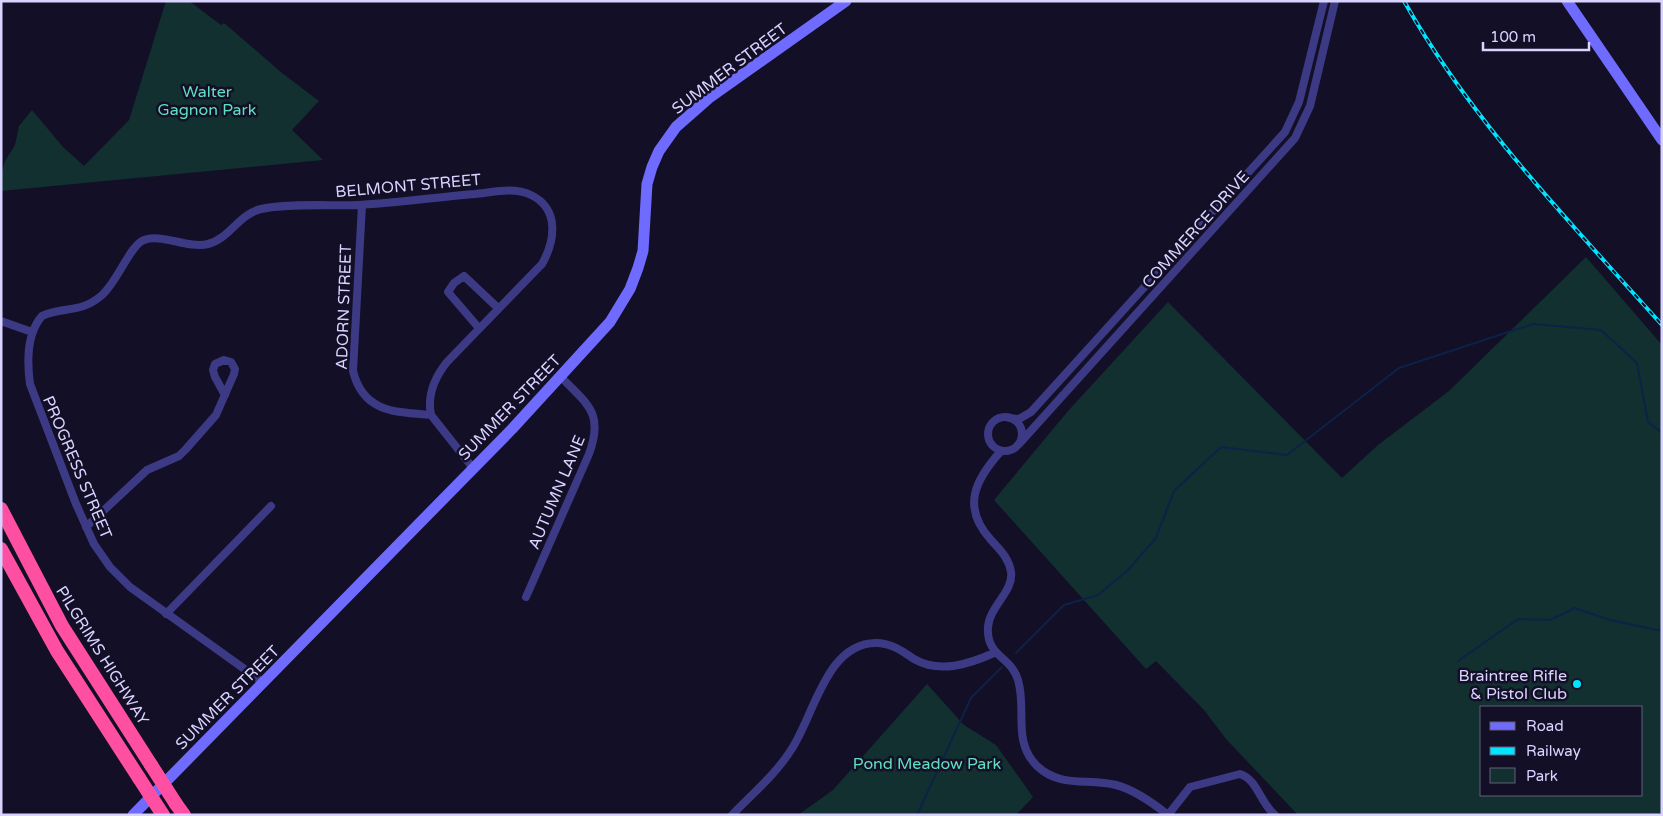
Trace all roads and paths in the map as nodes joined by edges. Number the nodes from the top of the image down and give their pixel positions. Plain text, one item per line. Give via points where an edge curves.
1 (846, 1) edge
2 (1324, 1) edge
3 (1335, 1) edge
4 (1568, 3) edge
5 (1307, 72) junction
6 (1318, 74) junction
7 (1662, 140) edge
8 (362, 205) junction
9 (498, 308) junction
10 (1, 321) edge
11 (478, 327) junction
12 (32, 332) junction
13 (560, 377) junction
14 (225, 395) dead end
15 (430, 415) junction
16 (1009, 418) junction
17 (1019, 444) junction
18 (1001, 451) junction
19 (473, 468) junction
20 (271, 506) dead end
21 (1, 509) edge
22 (86, 527) junction
23 (1, 549) edge
24 (526, 597) dead end
25 (166, 614) junction
26 (994, 653) junction
27 (264, 683) junction
28 (180, 809) edge
29 (133, 815) edge
30 (163, 815) edge
31 (732, 815) edge
32 (1168, 815) edge
33 (1275, 815) edge

1 - 13 street, SUMMER STREET via 686,116 667,139 647,184 643,251 630,289 610,322
2 - 5 street, COMMERCE DRIVE
3 - 6 street, COMMERCE DRIVE
4 - 7 street
5 - 6 street
5 - 16 street, COMMERCE DRIVE via 1293,118 1276,143 1031,412 1022,418
6 - 17 street, COMMERCE DRIVE via 1303,123 1285,151
8 - 9 street, BELMONT STREET via 507,190 532,196 549,211 554,234 550,249 542,264
8 - 12 street, BELMONT STREET via 261,209 245,216 208,244 144,240 135,246 104,294 82,308 42,316
8 - 15 street, ADORN STREET via 353,371 356,384 362,394 384,408
9 - 11 street, BELMONT STREET
9 - 11 street via 464,276 454,283 448,292
10 - 12 street
11 - 15 street, BELMONT STREET via 439,372 431,390
12 - 22 street, PROGRESS STREET via 28,370 30,384
13 - 19 street, SUMMER STREET
13 - 24 street, AUTUMN LANE via 589,408 596,430 589,454
14 - 22 street via 211,422 179,456 147,470
15 - 19 street
16 - 17 street via 1021,428
16 - 18 street via 997,420 988,434 992,444
17 - 18 street via 1011,450
18 - 26 street via 979,480 974,499 981,526 1002,552 1011,571 1009,584 988,622 989,642
19 - 27 street, SUMMER STREET
20 - 25 street
21 - 28 highway, PILGRIMS HIGHWAY, bridge via 65,631
22 - 25 street, PROGRESS STREET via 94,544 121,580
23 - 30 highway, bridge via 57,651
25 - 27 street, PROGRESS STREET
26 - 31 street via 942,667 922,663 886,644 852,648 831,671 790,752
26 - 32 street via 1009,664 1017,676 1022,740 1037,766 1066,782 1104,782 1122,787
27 - 29 street, SUMMER STREET
32 - 33 street via 1190,787 1240,774 1253,782 1262,801

